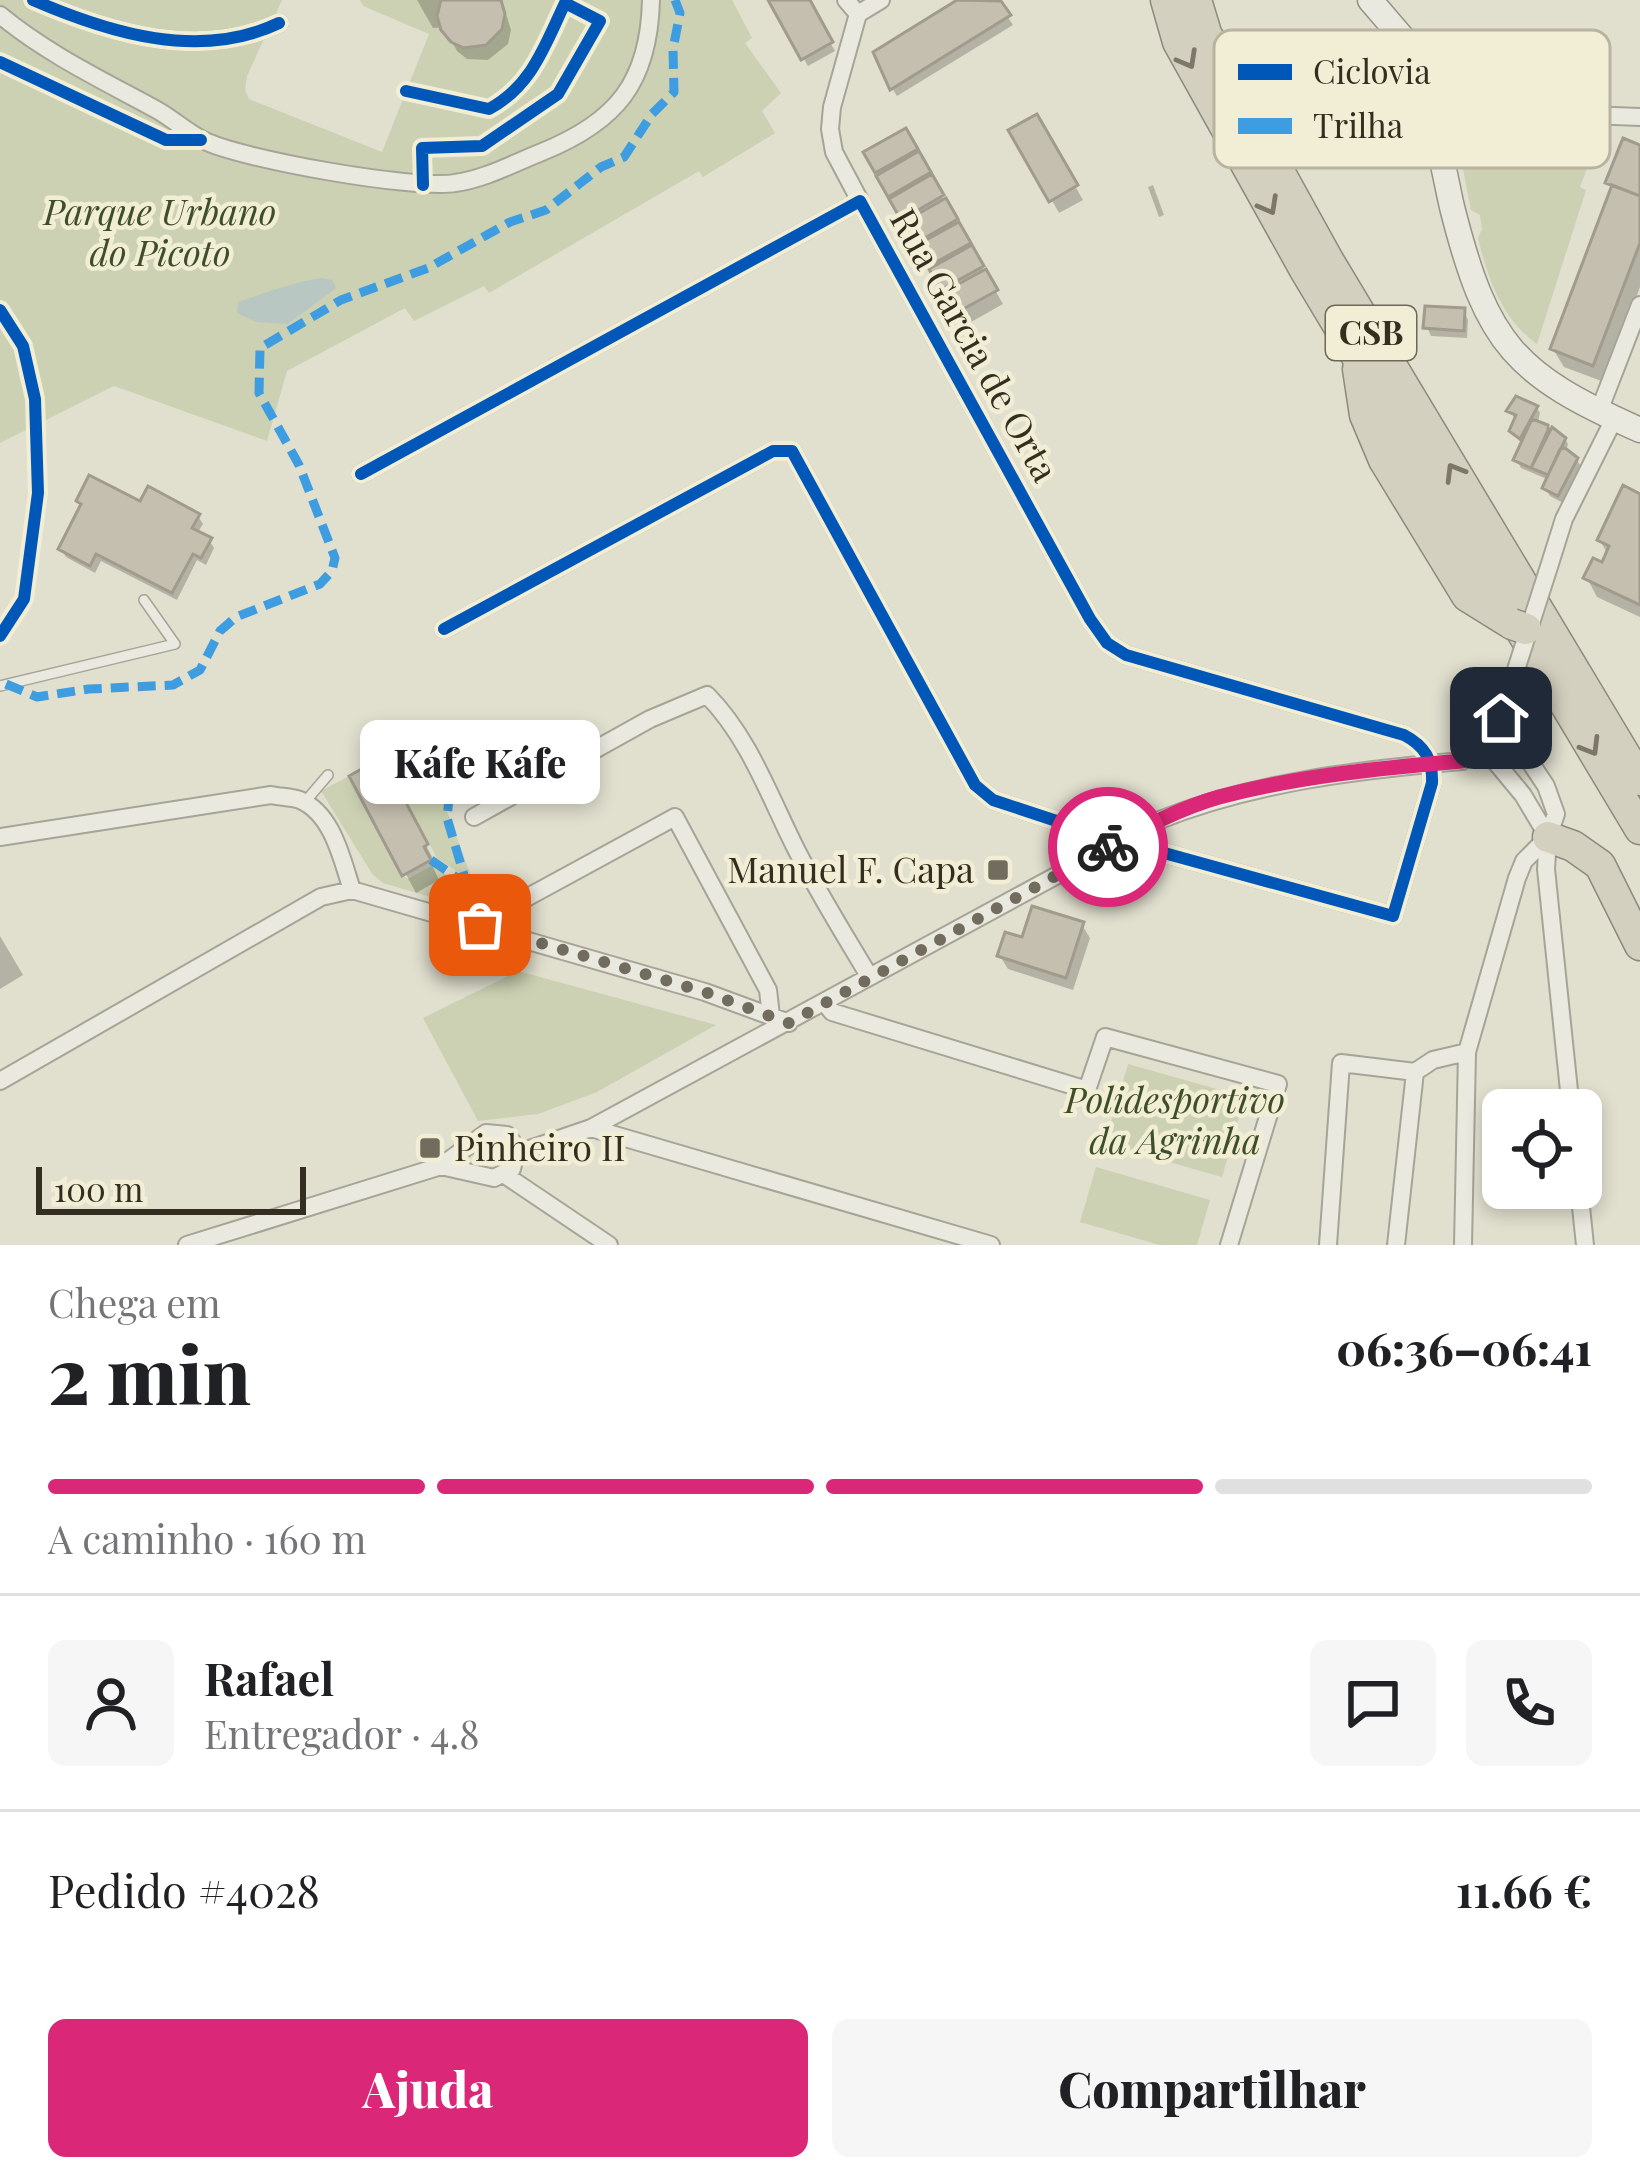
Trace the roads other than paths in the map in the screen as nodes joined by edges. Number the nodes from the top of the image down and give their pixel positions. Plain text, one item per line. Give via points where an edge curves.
1 (33, 0) edge
2 (651, 0) edge
3 (881, 0) edge
4 (1196, 0) edge
5 (1372, 1) edge
6 (1165, 5) edge
7 (852, 7) edge
8 (0, 15) edge
9 (279, 22) dead end
10 (1396, 30) edge
11 (1214, 46) edge
12 (1214, 106) edge
13 (1610, 116) edge
14 (1640, 117) edge
15 (1249, 168) edge
16 (1277, 168) edge
17 (1445, 168) edge
18 (860, 200) junction
19 (1640, 305) edge
20 (1357, 357) junction
21 (1607, 415) junction
22 (1640, 430) edge
23 (362, 475) dead end
24 (144, 601) dead end
25 (1522, 627) junction
26 (445, 629) dead end
27 (0, 686) edge
28 (1501, 718) junction
29 (1602, 718) junction
30 (1484, 748) junction
31 (1640, 752) edge
32 (1433, 764) junction
33 (328, 775) dead end
34 (1640, 780) edge
35 (304, 803) junction
36 (474, 817) dead end
37 (1640, 829) edge
38 (0, 837) edge
39 (1548, 837) junction
40 (1120, 840) junction
41 (352, 890) junction
42 (504, 910) dead end
43 (1640, 945) edge
44 (869, 976) junction
45 (824, 1002) junction
46 (780, 1020) junction
47 (1467, 1052) junction
48 (1415, 1072) junction
49 (0, 1081) edge
50 (1569, 1089) edge
51 (591, 1128) junction
52 (473, 1145) junction
53 (518, 1153) junction
54 (441, 1166) junction
55 (482, 1175) junction
56 (505, 1175) junction
57 (1581, 1209) edge
58 (187, 1245) edge
59 (608, 1245) edge
60 (991, 1245) edge
61 (1229, 1245) edge
62 (1328, 1245) edge
63 (1396, 1245) edge
64 (1463, 1245) edge
65 (1585, 1245) edge

1 - 9 street via 165,39 236,39
2 - 8 street via 633,80 607,117 476,178 423,185 201,140
3 - 7 street
11 -> 4 highway, CSB
5 - 10 street
6 -> 12 highway, CSB
7 - 18 street via 830,129
13 - 14 street
15 -> 20 highway, CSB
29 -> 16 highway, CSB
17 - 21 street via 1467,267 1508,348 1538,376
18 - 23 street, Rua Garcia de Orta
18 - 32 street, Rua Garcia de Orta via 1107,643 1404,735
19 - 21 street
20 - 25 highway via 1365,416 1384,460 1467,596
20 -> 37 highway, CSB
21 - 22 street
21 - 25 street, bridge
24 - 27 lane via 175,644
25 - 28 street, bridge
26 - 40 street via 773,451 792,451 976,785 993,800
28 - 30 street
28 - 39 street via 1553,800
29 - 31 highway
29 - 34 highway
30 - 32 street
30 - 39 street
32 - 40 street via 1216,798
32 - 40 street via 1393,916
33 - 35 lane
35 - 38 street via 271,795
35 - 41 street via 326,822
36 - 44 street via 706,695 748,753
39 - 43 highway via 1600,865
39 - 47 street via 1524,861
39 - 50 street
40 - 44 street
41 - 46 street
41 - 49 street via 321,897
42 - 46 street via 675,817
44 - 45 street
45 - 46 street
45 - 61 street via 832,1012 1087,1090 1105,1037 1279,1084
46 - 51 street
47 - 48 street
47 - 64 street
48 - 62 street via 1341,1063
48 - 63 street
51 - 53 street
51 - 60 street
52 - 53 street via 497,1132
52 - 54 street
52 - 55 street via 472,1163
53 - 56 street
54 - 55 street
54 - 58 street
55 - 56 street
56 - 59 street
57 - 65 street

